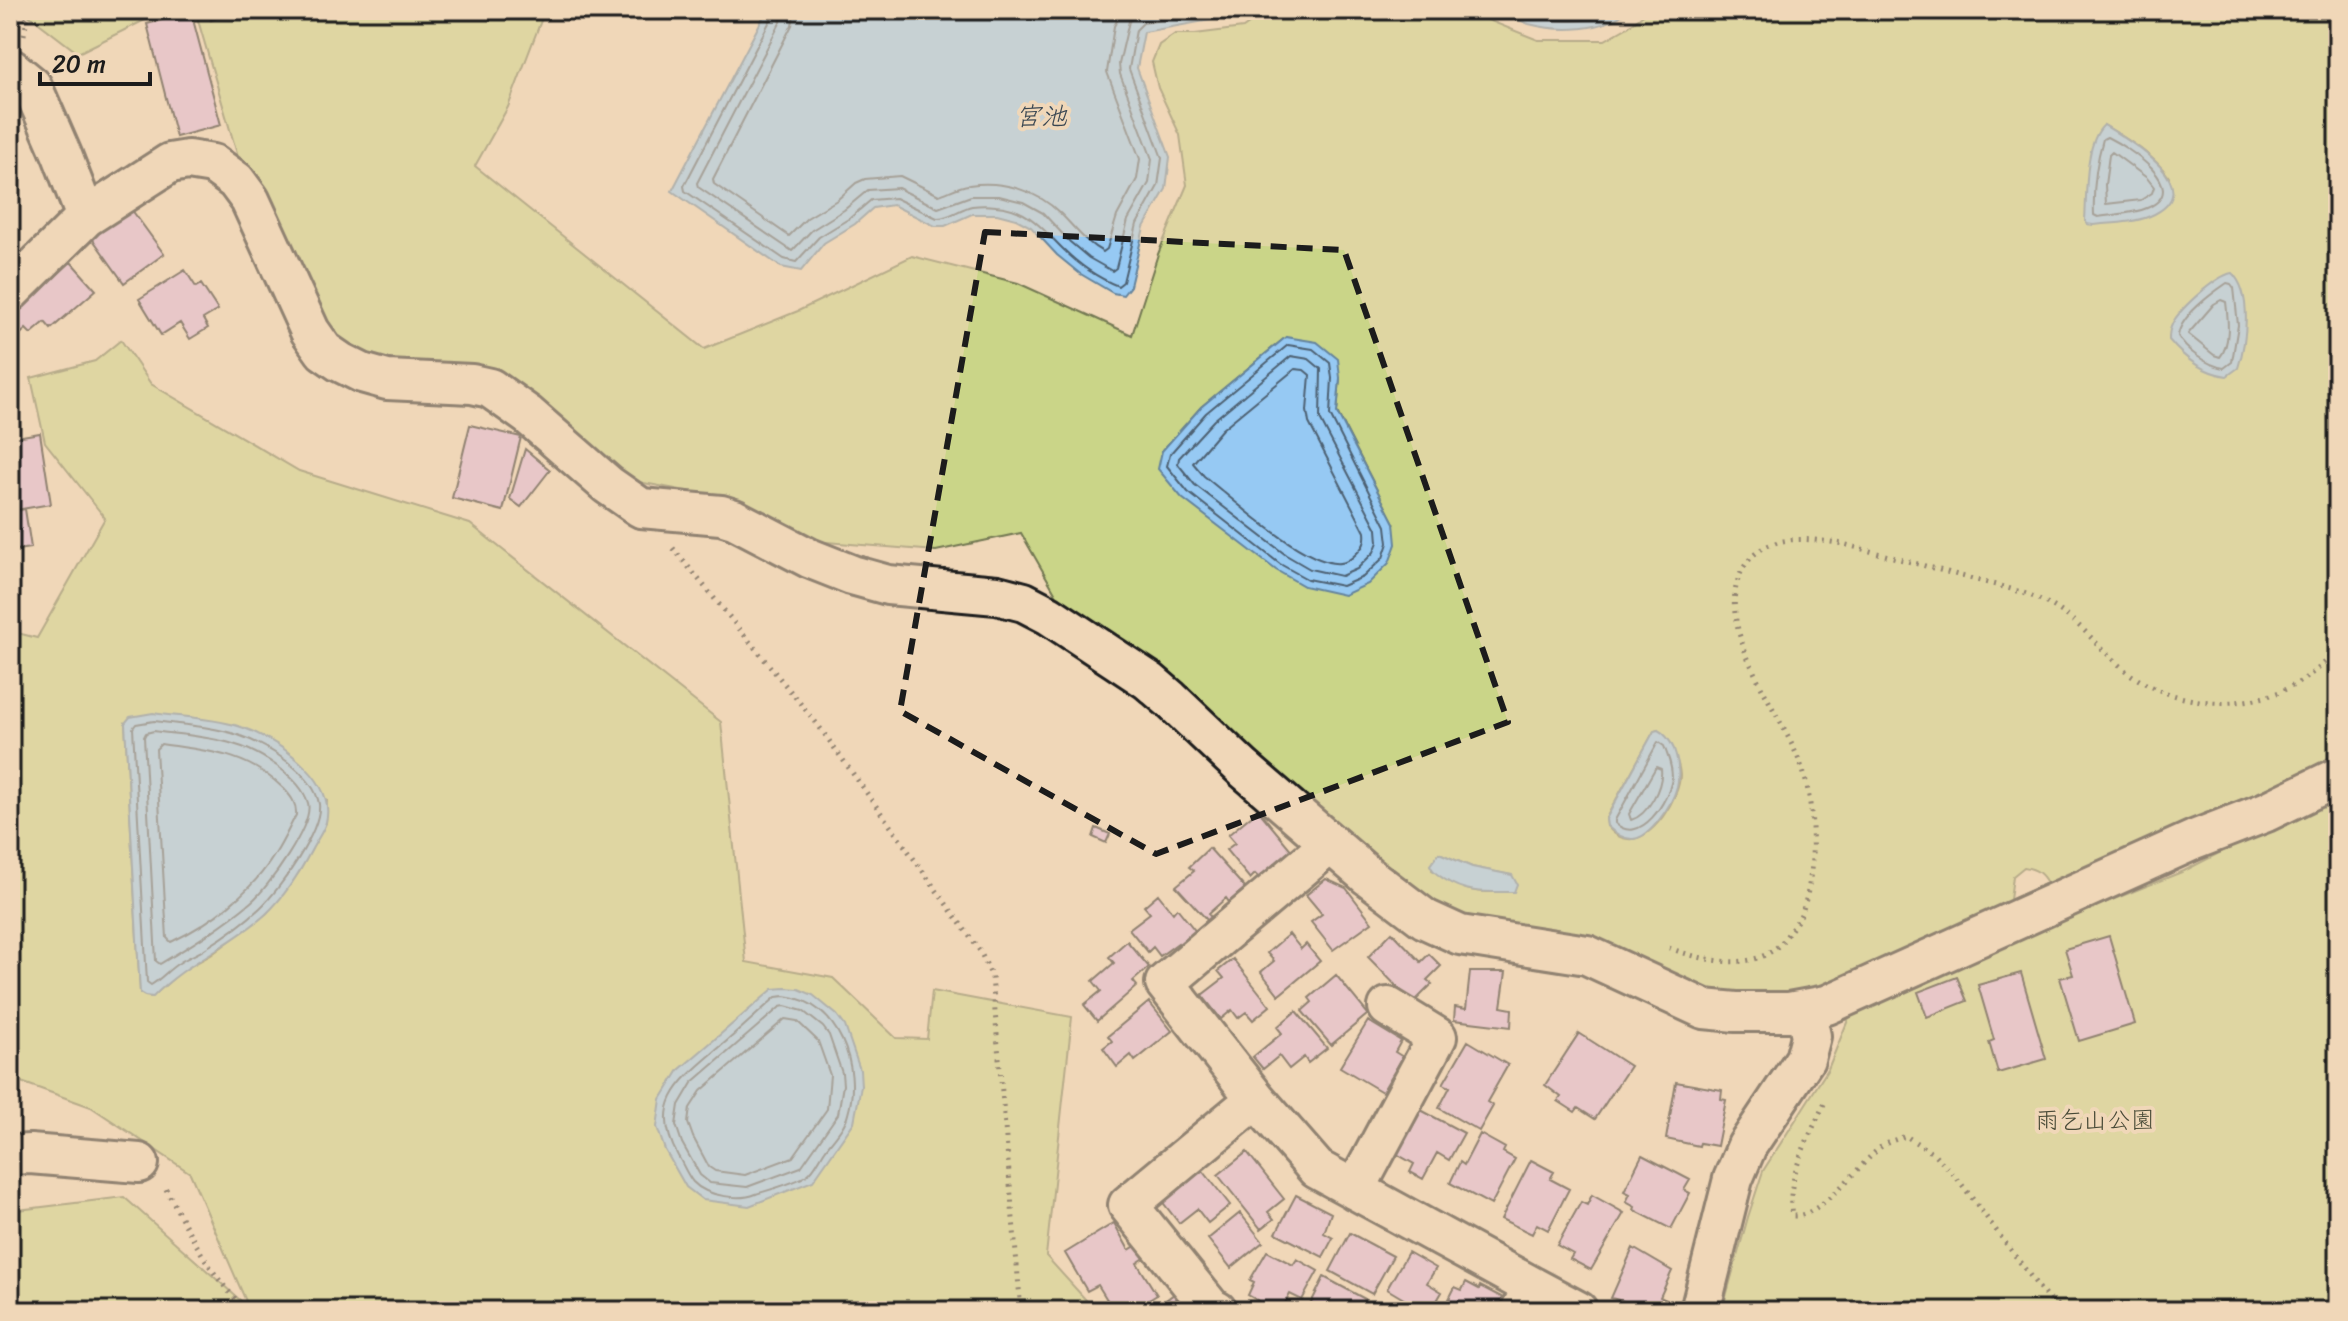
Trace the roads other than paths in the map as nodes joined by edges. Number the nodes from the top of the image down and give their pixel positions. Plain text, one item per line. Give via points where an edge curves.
1 (10, 68) edge
2 (86, 217) junction
3 (10, 292) edge
4 (2338, 777) edge
5 (1329, 845) junction
6 (1388, 1007) dead end
7 (1805, 1009) junction
8 (1256, 1099) junction
9 (10, 1155) edge
10 (139, 1163) road end
11 (1355, 1190) junction
12 (1526, 1299) edge
13 (1217, 1311) edge
14 (1578, 1311) edge
15 (1700, 1311) edge

1 - 2 street via 32,86
2 - 3 street
2 - 5 street via 170,163 213,164 250,200 324,351 362,373 387,380 490,388 641,508 734,519 809,558 888,585 1024,602 1149,681
4 - 7 street via 1845,998
5 - 7 street via 1425,919 1460,935 1587,955 1704,1009
5 - 8 street via 1165,983
6 - 11 street via 1437,1037
7 - 15 street via 1811,1036 1805,1059 1739,1161
8 - 11 street via 1317,1169
8 - 13 street via 1128,1205
9 - 10 street
11 - 12 street
12 - 14 street

